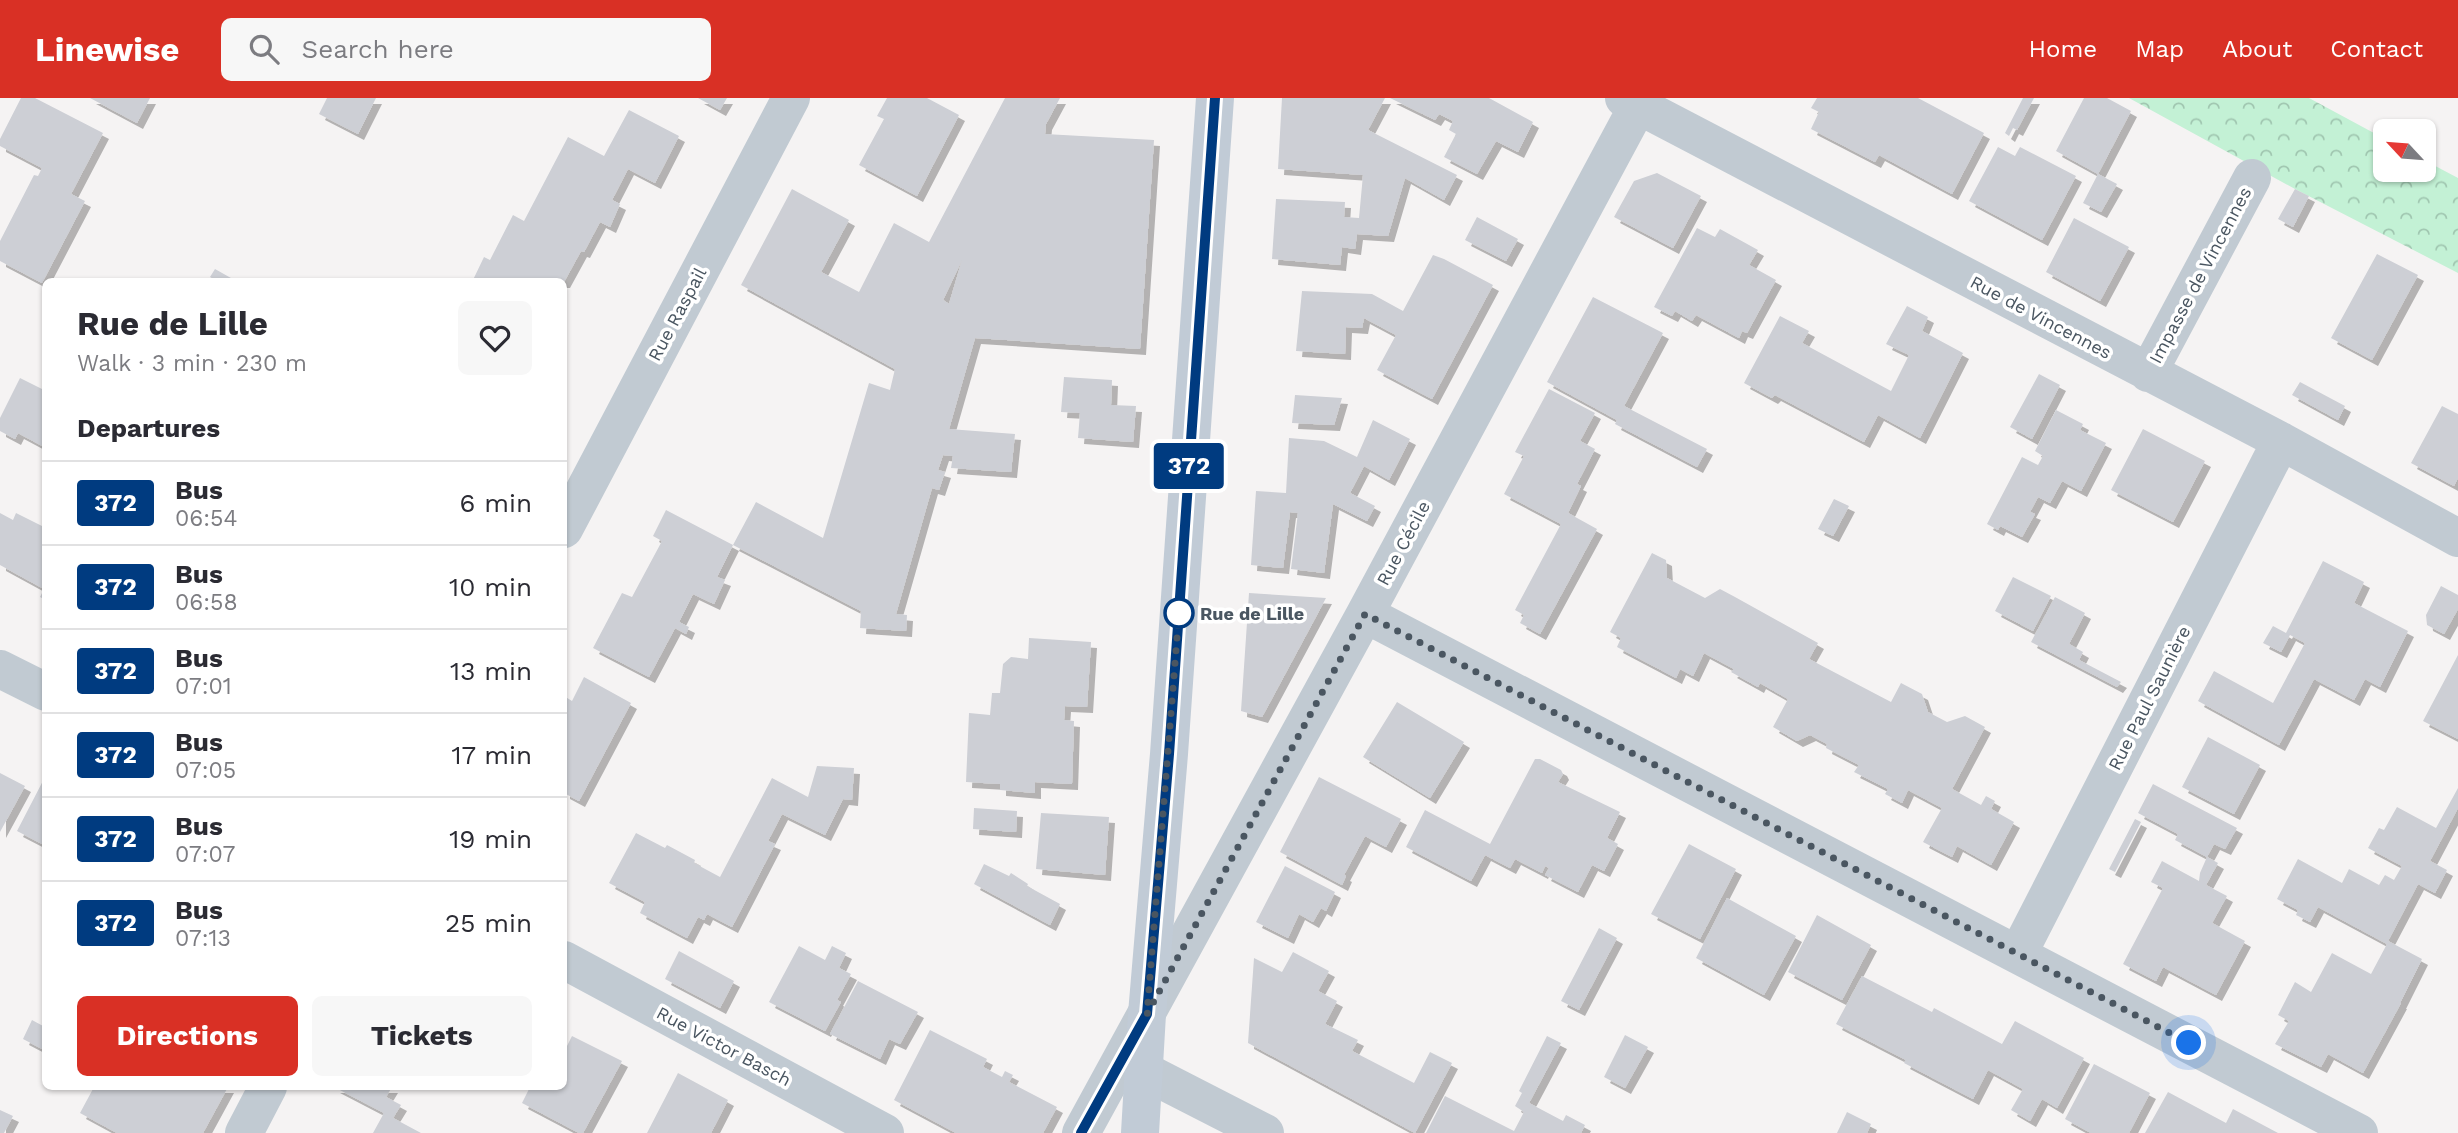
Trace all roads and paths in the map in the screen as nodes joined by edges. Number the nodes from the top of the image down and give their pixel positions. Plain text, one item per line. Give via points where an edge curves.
1 (791, 98) edge
2 (1215, 98) edge
3 (1635, 101) edge
4 (2252, 178) dead end
5 (2148, 373) junction
6 (2281, 441) junction
7 (567, 523) edge
8 (2458, 538) edge
9 (1365, 614) junction
10 (0, 669) edge
11 (42, 690) edge
12 (2018, 954) junction
13 (567, 962) edge
14 (1147, 1014) junction
15 (1144, 1071) junction
16 (266, 1090) edge
17 (244, 1133) edge
18 (884, 1133) edge
19 (1081, 1133) edge
20 (1140, 1133) edge
21 (1265, 1133) edge
22 (2359, 1133) edge

1 - 7 street, Rue Raspail
2 - 14 main road
3 - 5 street, Rue de Vincennes
3 - 9 street, Rue Cécile
4 - 5 street, Impasse de Vincennes
5 - 6 street, Rue de Vincennes
6 - 8 street, Rue de Vincennes
6 - 12 street, Rue Paul Saunière
9 - 12 street
9 - 14 street, Rue Cécile
10 - 11 street
12 - 22 street
13 - 18 street, Rue Victor Basch
14 - 15 main road
14 - 19 street, Rue Cécile
15 - 20 main road
15 - 21 street
16 - 17 street

